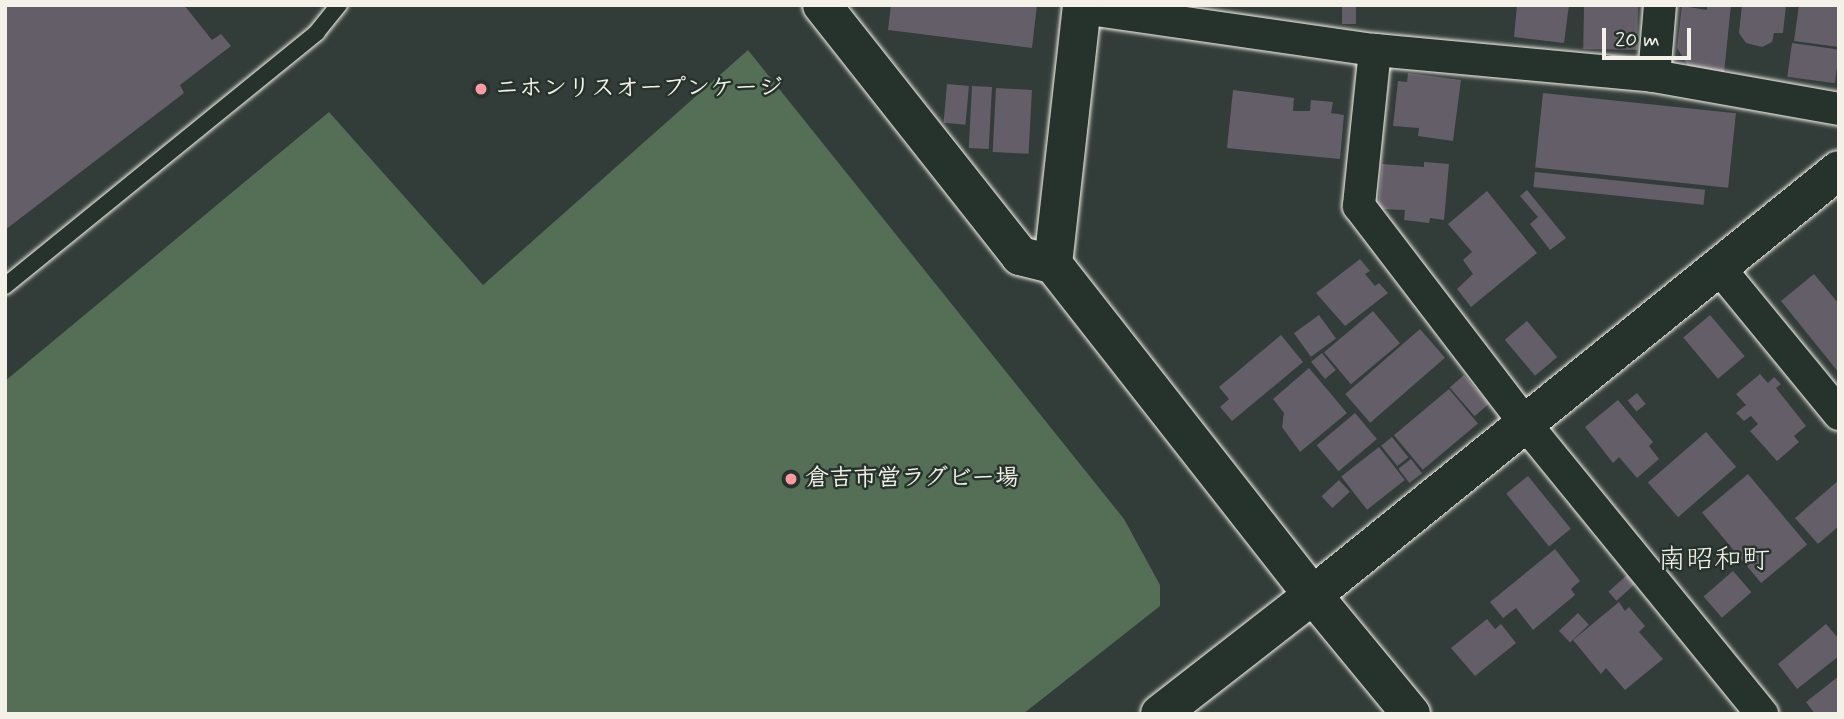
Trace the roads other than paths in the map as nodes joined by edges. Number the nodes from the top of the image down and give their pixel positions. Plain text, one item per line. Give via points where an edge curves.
1 (339, 5) edge
2 (822, 5) edge
3 (1660, 5) edge
4 (1082, 7) edge
5 (1375, 50) junction
6 (1654, 76) junction
7 (1839, 109) edge
8 (1839, 170) edge
9 (1053, 264) junction
10 (1720, 269) junction
11 (5, 286) edge
12 (1839, 414) edge
13 (1524, 422) junction
14 (1313, 595) junction
15 (1160, 714) edge
16 (1411, 714) edge
17 (1762, 714) edge

1 - 11 lane via 317,32
2 - 9 street via 1020,256
3 - 6 street
4 - 5 street
4 - 9 street
5 - 6 street
5 - 13 street via 1359,206
6 - 7 street
8 - 10 street
9 - 14 street
10 - 12 street
10 - 13 street
13 - 14 street
13 - 17 street
14 - 15 street
14 - 16 street

